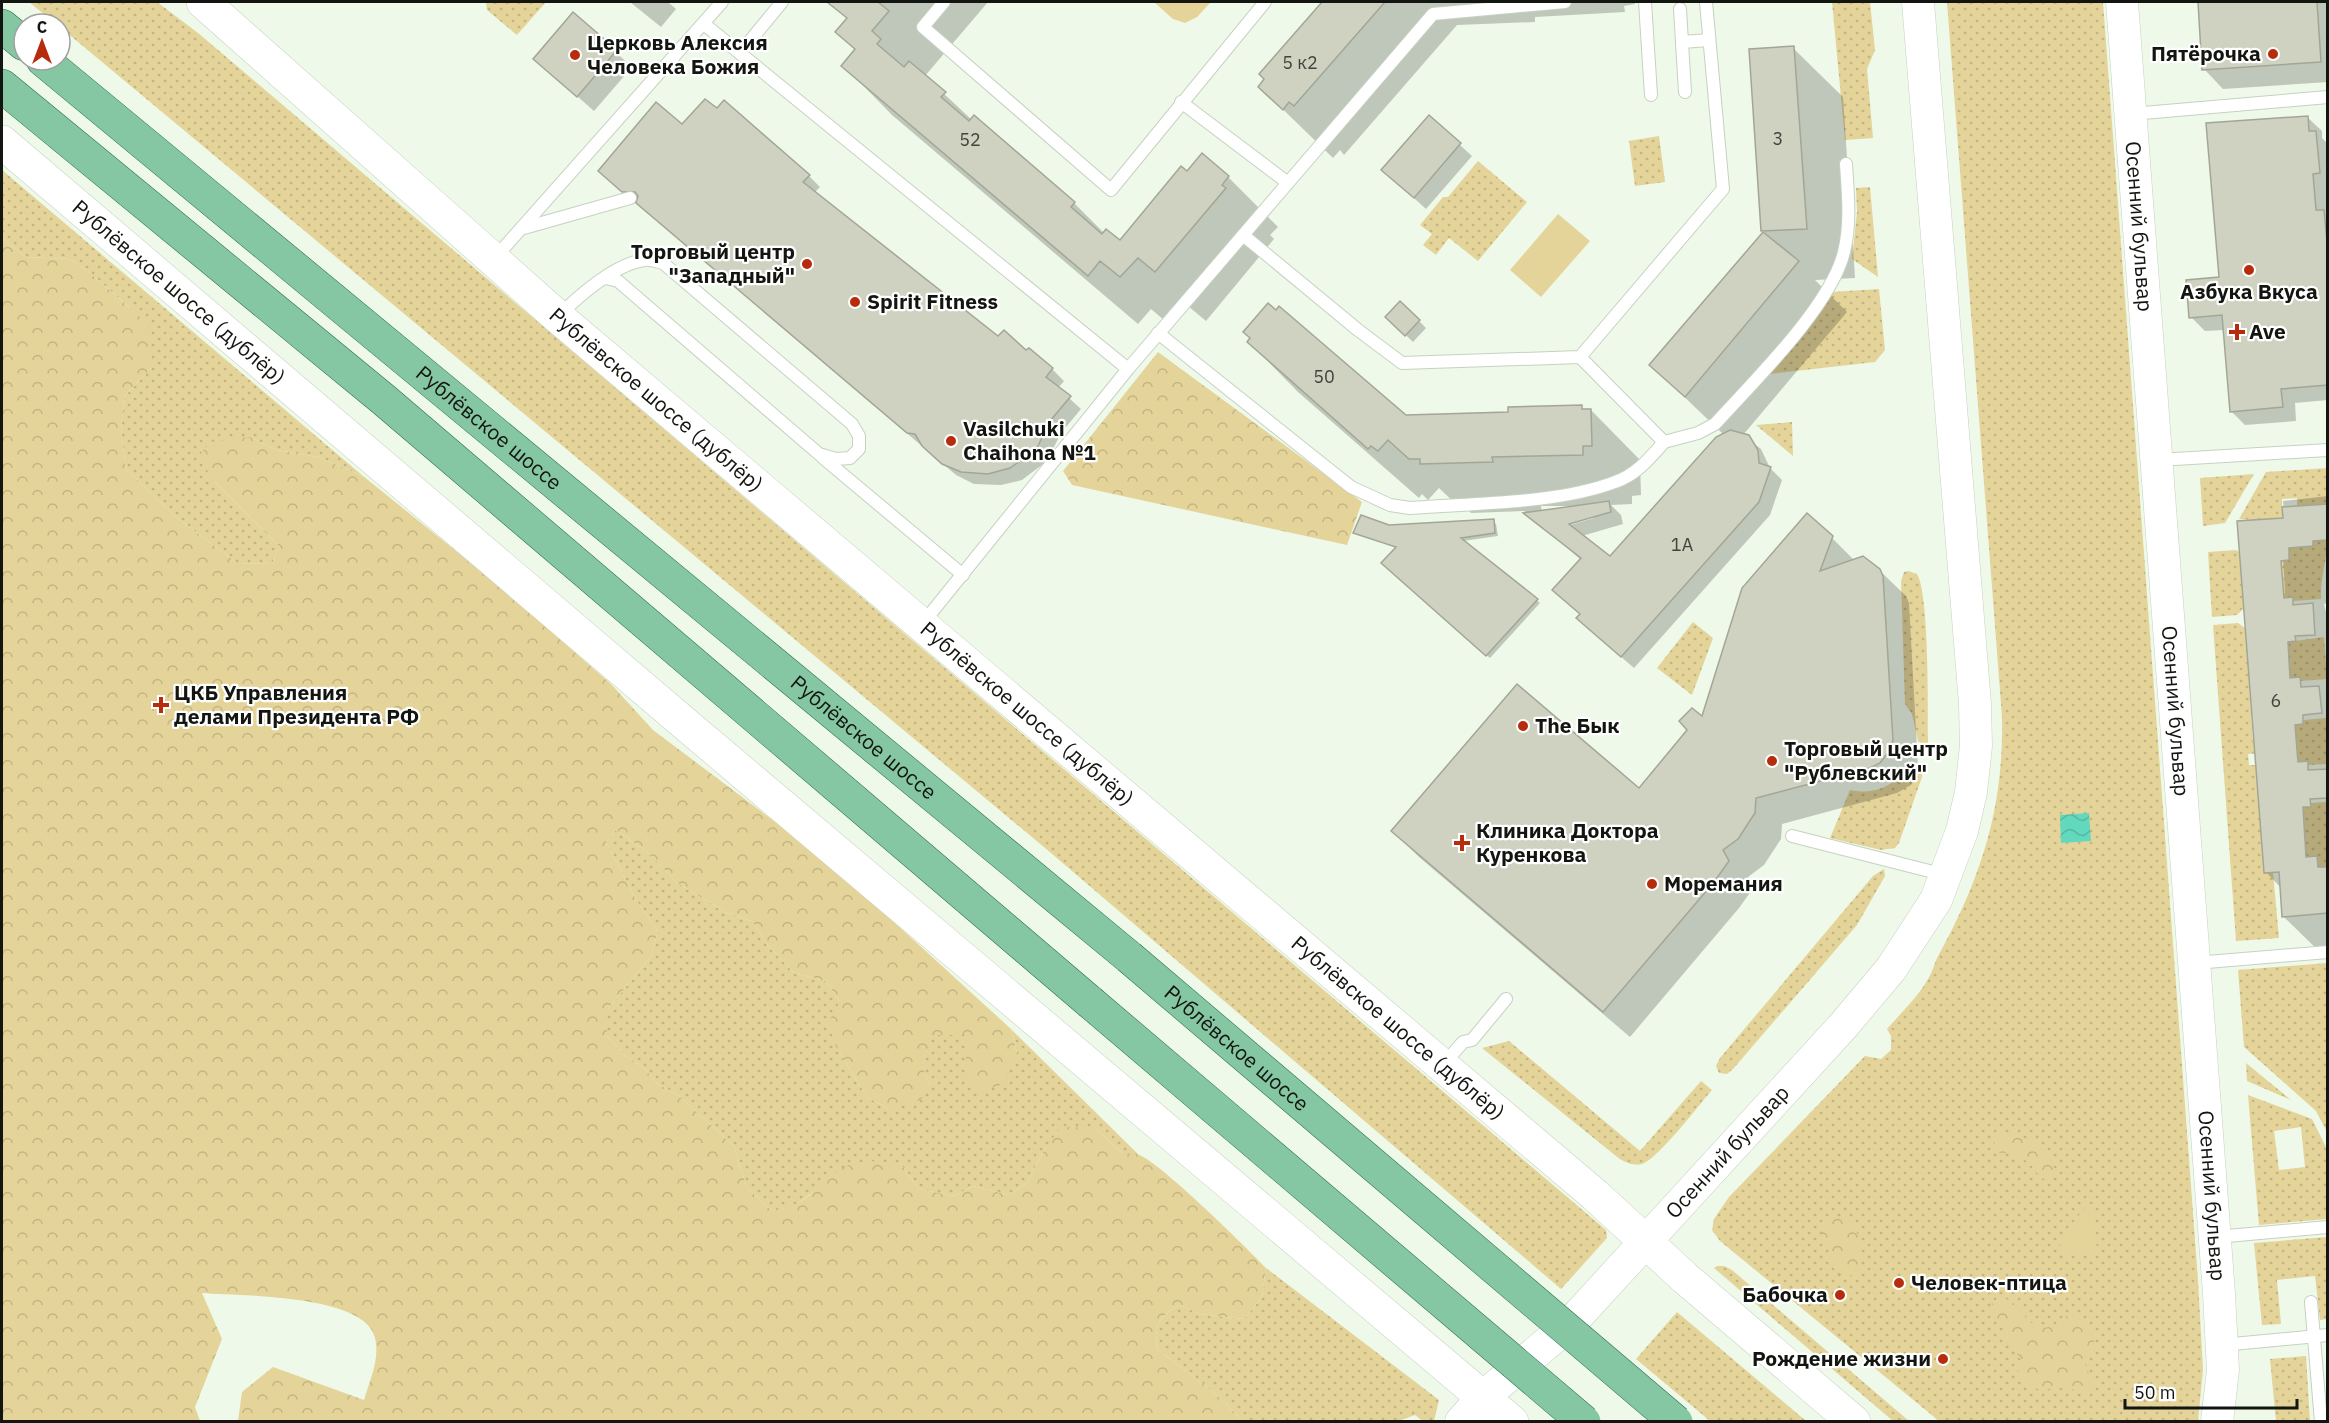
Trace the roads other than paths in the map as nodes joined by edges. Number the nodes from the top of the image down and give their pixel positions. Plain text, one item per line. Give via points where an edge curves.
1 (203, 2) edge
2 (722, 2) edge
3 (782, 2) edge
4 (944, 2) edge
5 (1265, 2) edge
6 (1565, 2) edge
7 (1645, 2) edge
8 (1706, 2) edge
9 (1918, 2) edge
10 (2121, 2) edge
11 (1680, 9) dead end
12 (704, 24) junction
13 (1710, 40) junction
14 (1682, 42) junction
15 (740, 52) junction
16 (58, 72) edge
17 (2, 86) edge
18 (1685, 92) dead end
19 (1651, 95) dead end
20 (2328, 97) edge
21 (1181, 102) junction
22 (2130, 114) junction
23 (2, 142) edge
24 (1846, 164) dead end
25 (1288, 183) junction
26 (630, 198) dead end
27 (523, 228) junction
28 (1243, 235) junction
29 (492, 261) junction
30 (606, 278) junction
31 (558, 317) junction
32 (1158, 333) junction
33 (1580, 357) junction
34 (1128, 369) junction
35 (1664, 442) junction
36 (2328, 450) edge
37 (819, 454) junction
38 (2157, 460) junction
39 (963, 575) junction
40 (922, 624) junction
41 (1792, 836) dead end
42 (1947, 876) junction
43 (2328, 952) edge
44 (2195, 963) junction
45 (1506, 999) dead end
46 (1443, 1065) junction
47 (2328, 1227) edge
48 (2215, 1237) junction
49 (1646, 1242) junction
50 (1531, 1288) dead end
51 (2312, 1302) dead end
52 (1571, 1323) junction
53 (2321, 1336) edge
54 (2222, 1344) junction
55 (1483, 1397) junction
56 (1461, 1422) edge
57 (1512, 1422) edge
58 (1584, 1422) edge
59 (1676, 1422) edge
60 (1854, 1422) edge
61 (2217, 1422) edge
62 (2321, 1422) edge

1 - 29 main road, Рублёвское шоссе (дублёр)
2 - 12 lane
3 - 15 lane
4 - 21 lane via 922,27 1111,190
5 - 21 lane
6 - 25 lane via 1433,14
7 - 19 lane
8 - 13 lane
9 - 42 street, Осенний бульвар via 1975,704 1971,792
10 - 22 street, Осенний бульвар
11 - 14 lane
12 - 15 lane
12 - 27 lane
13 - 14 lane
13 - 33 lane via 1723,189
14 - 18 lane
15 - 34 lane
16 - 59 main road, Рублёвское шоссе, bridge via 1129,957
17 - 58 main road, bridge via 383,399
20 - 22 lane
21 - 25 lane
22 - 38 street, Осенний бульвар
23 - 55 main road, Рублёвское шоссе (дублёр)
24 - 35 lane via 1849,218 1844,253 1811,313 1715,424
25 - 28 lane
26 - 27 lane
27 - 29 lane
28 - 32 lane
28 - 33 lane via 1402,363
29 - 31 main road, Рублёвское шоссе (дублёр)
30 - 31 lane via 580,294
30 - 37 lane via 618,280
30 - 37 lane via 645,260 663,263 852,424 859,436 860,449 850,458
31 - 40 main road, Рублёвское шоссе (дублёр)
32 - 34 lane
32 - 35 lane via 1352,487 1390,505 1410,508 1564,495 1617,482 1644,466
33 - 35 lane
34 - 39 lane
36 - 38 lane
37 - 39 lane
38 - 44 street, Осенний бульвар
39 - 40 lane
40 - 46 main road, Рублёвское шоссе (дублёр)
41 - 42 lane
42 - 49 street, Осенний бульвар via 1927,916 1880,983
43 - 44 lane
44 - 48 street, Осенний бульвар
45 - 46 lane via 1472,1040 1463,1042
46 - 49 main road, Рублёвское шоссе (дублёр)
47 - 48 lane
48 - 54 street, Осенний бульвар
49 - 52 street, Осенний бульвар
49 - 60 main road, Рублёвское шоссе (дублёр)
50 - 52 lane
51 - 53 lane
52 - 55 street, Осенний бульвар via 1536,1363
53 - 54 lane
53 - 62 lane
54 - 61 street, Осенний бульвар via 2222,1393
55 - 56 street, Осенний бульвар
55 - 57 main road, Рублёвское шоссе (дублёр)

